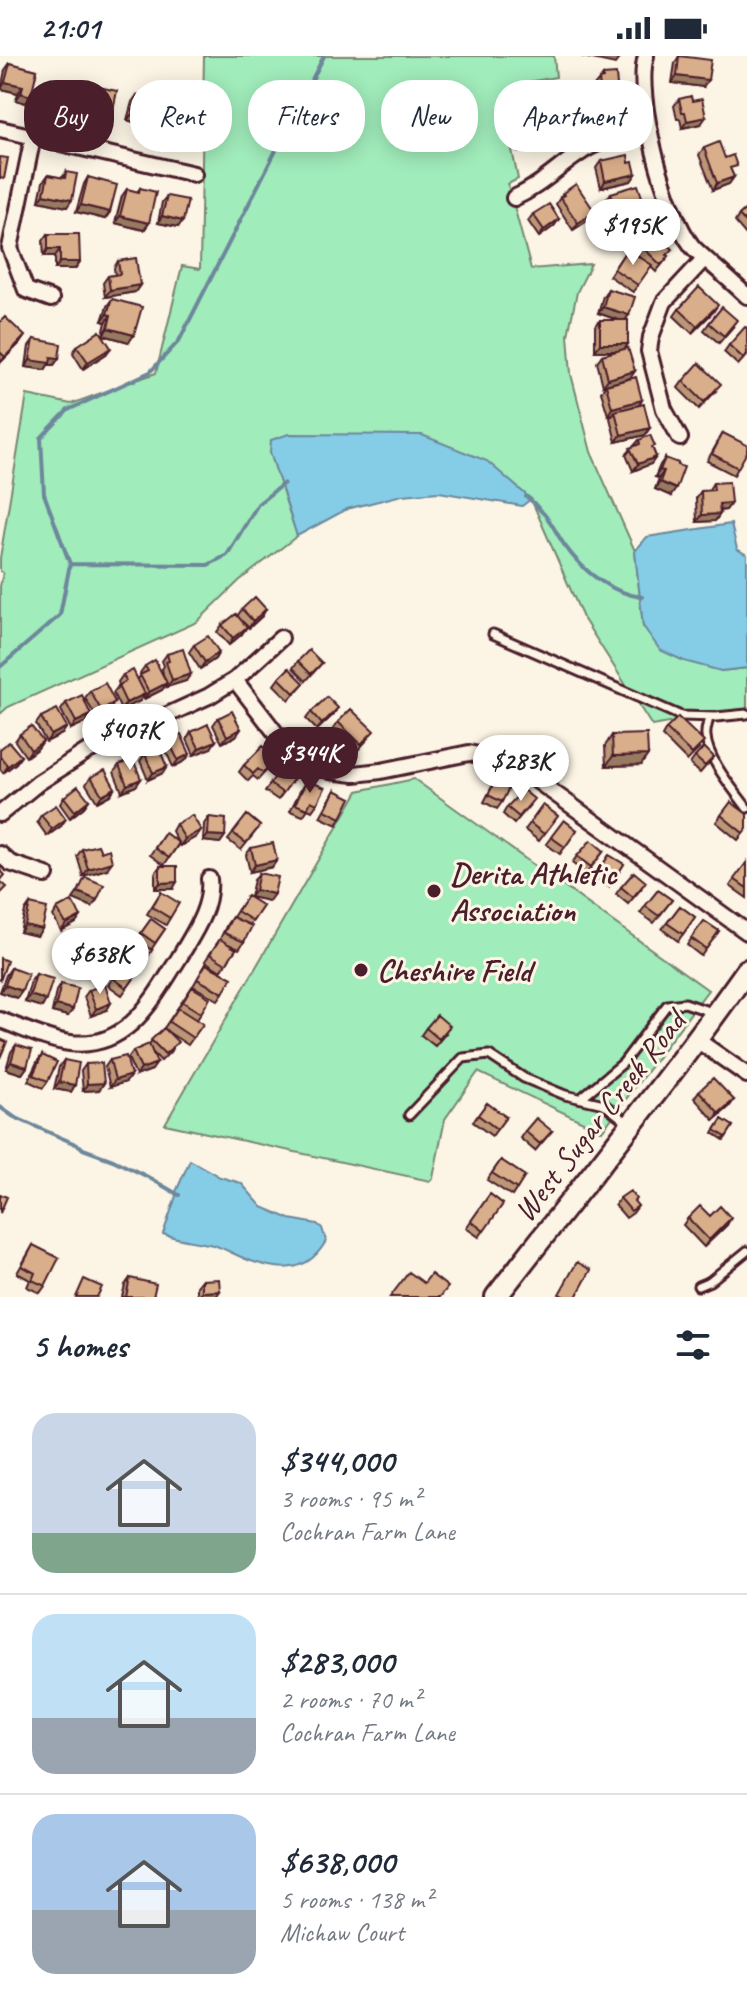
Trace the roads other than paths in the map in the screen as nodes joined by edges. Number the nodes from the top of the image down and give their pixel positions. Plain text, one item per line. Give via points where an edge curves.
1 (646, 56) edge
2 (643, 80) edge
3 (0, 129) edge
4 (24, 135) edge
5 (653, 143) edge
6 (30, 152) edge
7 (98, 152) edge
8 (581, 152) edge
9 (194, 174) dead end
10 (514, 198) dead end
11 (705, 258) junction
12 (747, 296) edge
13 (51, 299) dead end
14 (680, 438) dead end
15 (493, 634) dead end
16 (281, 638) dead end
17 (235, 680) junction
18 (747, 714) edge
19 (709, 717) junction
20 (747, 808) edge
21 (0, 814) edge
22 (0, 854) edge
23 (46, 875) dead end
24 (209, 879) dead end
25 (747, 932) edge
26 (747, 970) edge
27 (716, 1014) junction
28 (0, 1020) edge
29 (697, 1040) junction
30 (747, 1075) edge
31 (581, 1098) junction
32 (409, 1115) dead end
33 (630, 1125) junction
34 (747, 1251) edge
35 (698, 1286) dead end
36 (496, 1297) edge

1 - 2 street
3 - 4 street
5 - 11 street via 667,199
6 - 13 street via 10,248 26,290
7 - 9 street
8 - 10 street
11 - 12 street
11 - 14 street via 664,302 649,351 664,409
15 - 19 lane via 668,712
16 - 17 street
17 - 21 street via 86,752
17 - 25 street via 285,745 330,771 381,771 469,753 511,762
18 - 19 lane
19 - 20 lane via 706,741
22 - 23 street via 10,863
24 - 28 street via 207,905 189,940 132,1025 113,1037 72,1043
26 - 27 main road, West Sugar Creek Road
27 - 29 main road, West Sugar Creek Road
27 - 31 lane via 685,1003 667,1005 623,1063
29 - 30 street
29 - 33 main road, West Sugar Creek Road
31 - 32 lane via 524,1078 489,1055 463,1058
31 - 33 lane via 604,1104
33 - 36 main road, West Sugar Creek Road
34 - 35 lane

